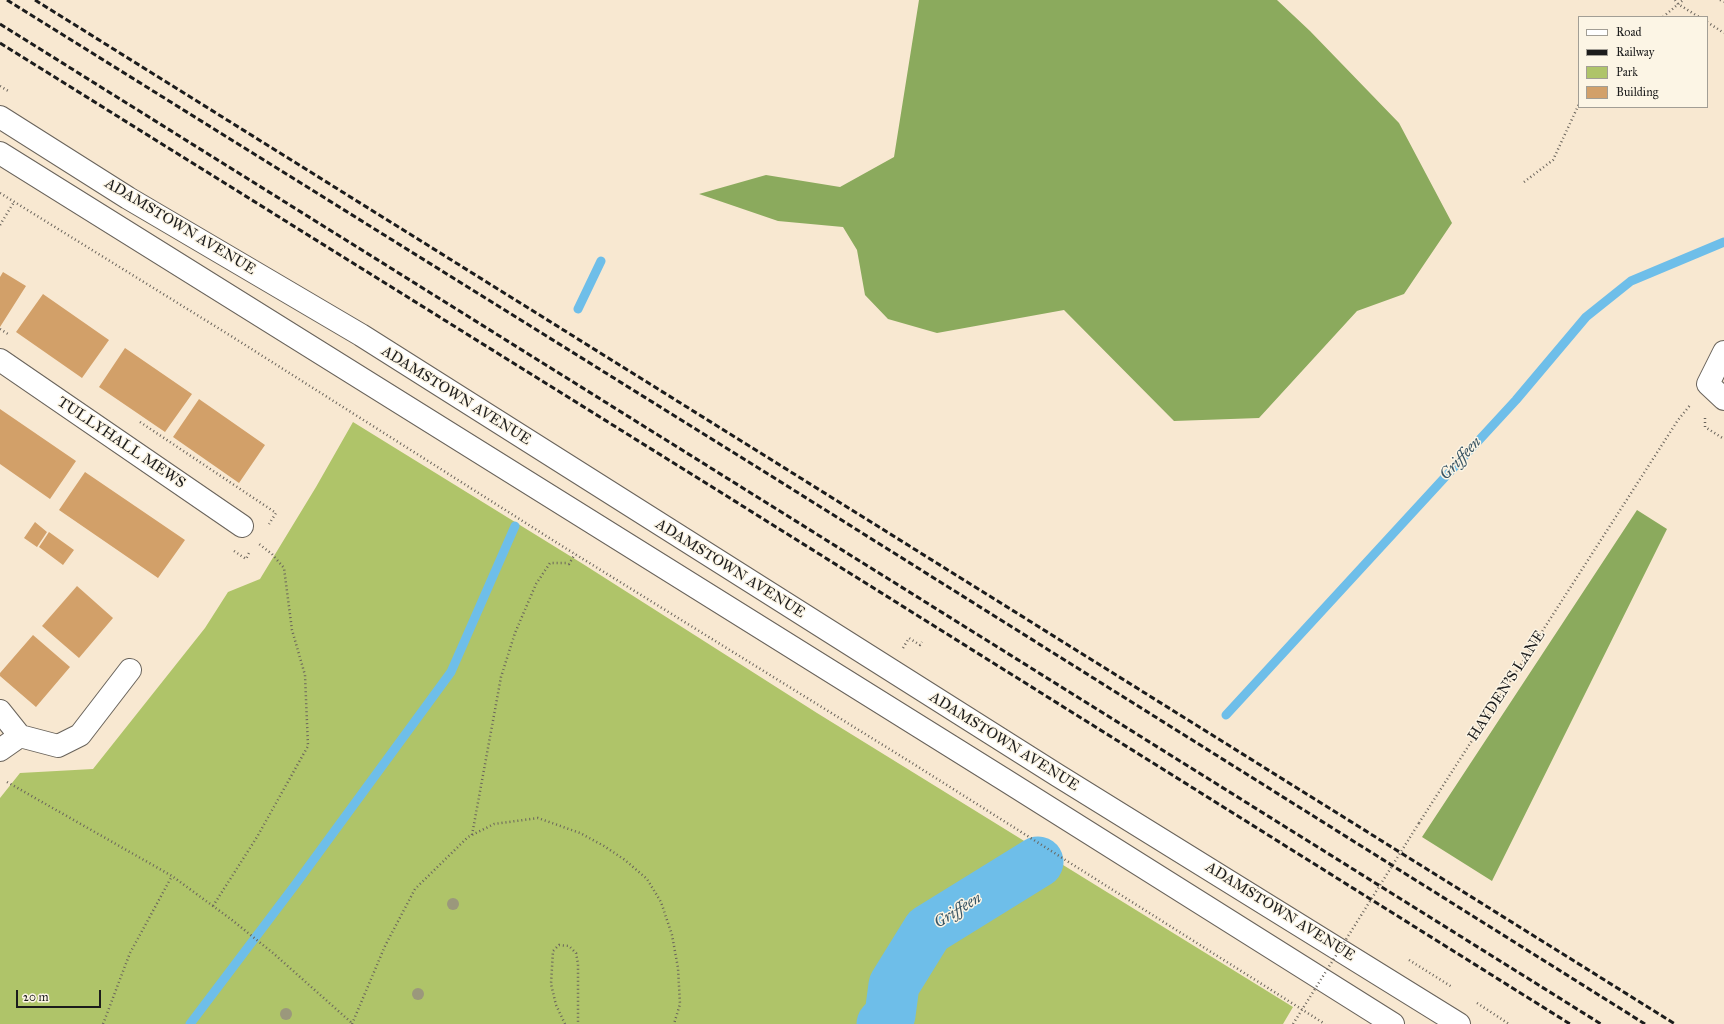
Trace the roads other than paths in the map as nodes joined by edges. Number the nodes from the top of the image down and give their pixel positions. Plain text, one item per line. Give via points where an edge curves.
1 (0, 117) edge
2 (0, 153) edge
3 (1724, 352) edge
4 (0, 360) edge
5 (1724, 399) edge
6 (242, 526) dead end
7 (130, 670) dead end
8 (0, 711) edge
9 (20, 736) junction
10 (0, 750) edge
11 (1393, 1024) edge
12 (1459, 1024) edge

1 - 12 street, ADAMSTOWN AVENUE via 128,198 361,335 1044,766
2 - 11 street, ADAMSTOWN AVENUE
3 - 5 street via 1708,384
4 - 6 street, TULLYHALL MEWS
7 - 9 street via 80,736 58,746
8 - 9 street
9 - 10 street

